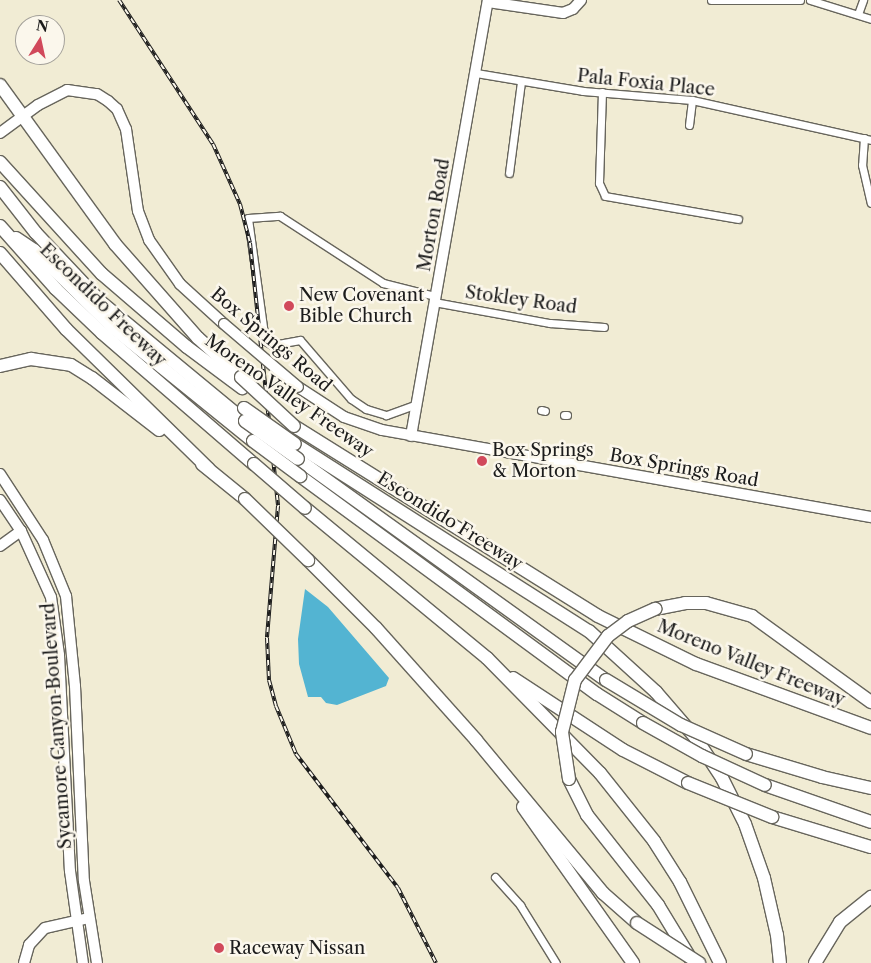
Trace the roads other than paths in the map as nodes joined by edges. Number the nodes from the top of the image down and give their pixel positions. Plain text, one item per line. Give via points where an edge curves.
1 (581, 0) edge
2 (712, 0) edge
3 (800, 0) edge
4 (810, 0) edge
5 (863, 0) edge
6 (488, 1) edge
7 (858, 14) junction
8 (871, 19) edge
9 (476, 73) junction
10 (521, 82) junction
11 (0, 85) edge
12 (602, 92) junction
13 (692, 100) junction
14 (19, 119) junction
15 (689, 125) dead end
16 (0, 133) edge
17 (867, 139) edge
18 (0, 162) edge
19 (509, 173) dead end
20 (0, 179) edge
21 (0, 187) edge
22 (871, 203) edge
23 (738, 219) dead end
24 (2, 228) edge
25 (0, 253) edge
26 (435, 299) junction
27 (604, 327) dead end
28 (0, 366) edge
29 (241, 383) junction
30 (416, 404) junction
31 (245, 414) junction
32 (411, 436) junction
33 (209, 470) junction
34 (0, 474) edge
35 (0, 500) edge
36 (871, 517) edge
37 (21, 531) junction
38 (0, 546) edge
39 (487, 658) junction
40 (871, 702) edge
41 (871, 728) edge
42 (476, 740) junction
43 (871, 788) edge
44 (871, 822) edge
45 (871, 847) edge
46 (495, 877) dead end
47 (871, 897) edge
48 (91, 918) junction
49 (78, 920) junction
50 (24, 963) edge
51 (83, 963) edge
52 (97, 963) edge
53 (556, 963) edge
54 (633, 963) edge
55 (694, 963) edge
56 (699, 963) edge
57 (720, 963) edge
58 (780, 963) edge
59 (815, 963) edge

1 - 6 main road via 571,11 562,13
2 - 3 street
4 - 7 street
5 - 7 street
6 - 9 main road, Morton Road
7 - 8 street
9 - 10 street, Pala Foxia Place
9 - 26 main road, Morton Road
10 - 12 street, Pala Foxia Place
10 - 19 street
11 - 14 highway
12 - 13 street, Pala Foxia Place
12 - 23 street via 599,164 600,191 605,196
13 - 15 street
13 - 17 street, Pala Foxia Place
14 - 16 main road, Box Springs Road
14 - 29 highway via 149,286
14 - 32 main road, Box Springs Road, bridge via 66,90 97,94 117,109 126,129 138,211 149,240 180,284 298,387 349,419
17 - 22 street via 862,166
18 - 29 highway, Moreno Valley Freeway via 102,274 187,347
20 - 31 highway, Escondido Freeway via 26,214 86,278 171,354
21 - 31 highway via 36,233 101,302
24 - 39 highway, Escondido Freeway, bridge via 56,289 102,333 305,508
24 - 44 highway, bridge via 34,250 112,327 156,365 253,441 596,694 702,756 765,785
25 - 33 highway via 66,329
26 - 27 street, Stokley Road via 550,323
26 - 30 main road, Morton Road
26 - 30 street, Stokley Road via 383,283 280,216 248,218 265,341 272,345 300,340 351,399 366,409 386,415
28 - 33 highway via 31,359 71,365
29 - 41 highway, Moreno Valley Freeway, bridge via 294,426 598,616 696,664
30 - 32 main road, Morton Road
31 - 43 highway, bridge via 298,459 606,680 681,725 746,754 822,778
31 - 58 highway, Escondido Freeway, bridge via 589,631 656,692 694,737 722,778 745,824 764,878
32 - 36 main road, Box Springs Road
33 - 42 highway, bridge via 245,499 376,628
34 - 48 main road, Sycamore Canyon Boulevard via 43,540 66,596 75,686 84,881
35 - 37 main road, Sycamore Canyon Boulevard
37 - 38 main road
37 - 49 main road, Sycamore Canyon Boulevard via 52,597 57,630 70,871
39 - 45 highway, bridge via 565,715 623,750 688,783 772,817
39 - 57 highway, Escondido Freeway via 624,802 680,882
40 - 55 highway, bridge via 752,616 706,603 685,603 656,609 628,621 608,636 575,680 562,732 570,779 587,815 658,905
42 - 54 highway
42 - 56 highway, bridge via 603,893 637,923
46 - 53 street via 520,905
47 - 59 highway via 840,922
48 - 49 main road
48 - 52 main road, Sycamore Canyon Boulevard
49 - 50 main road via 52,925 39,932 29,945
49 - 51 main road, Sycamore Canyon Boulevard

